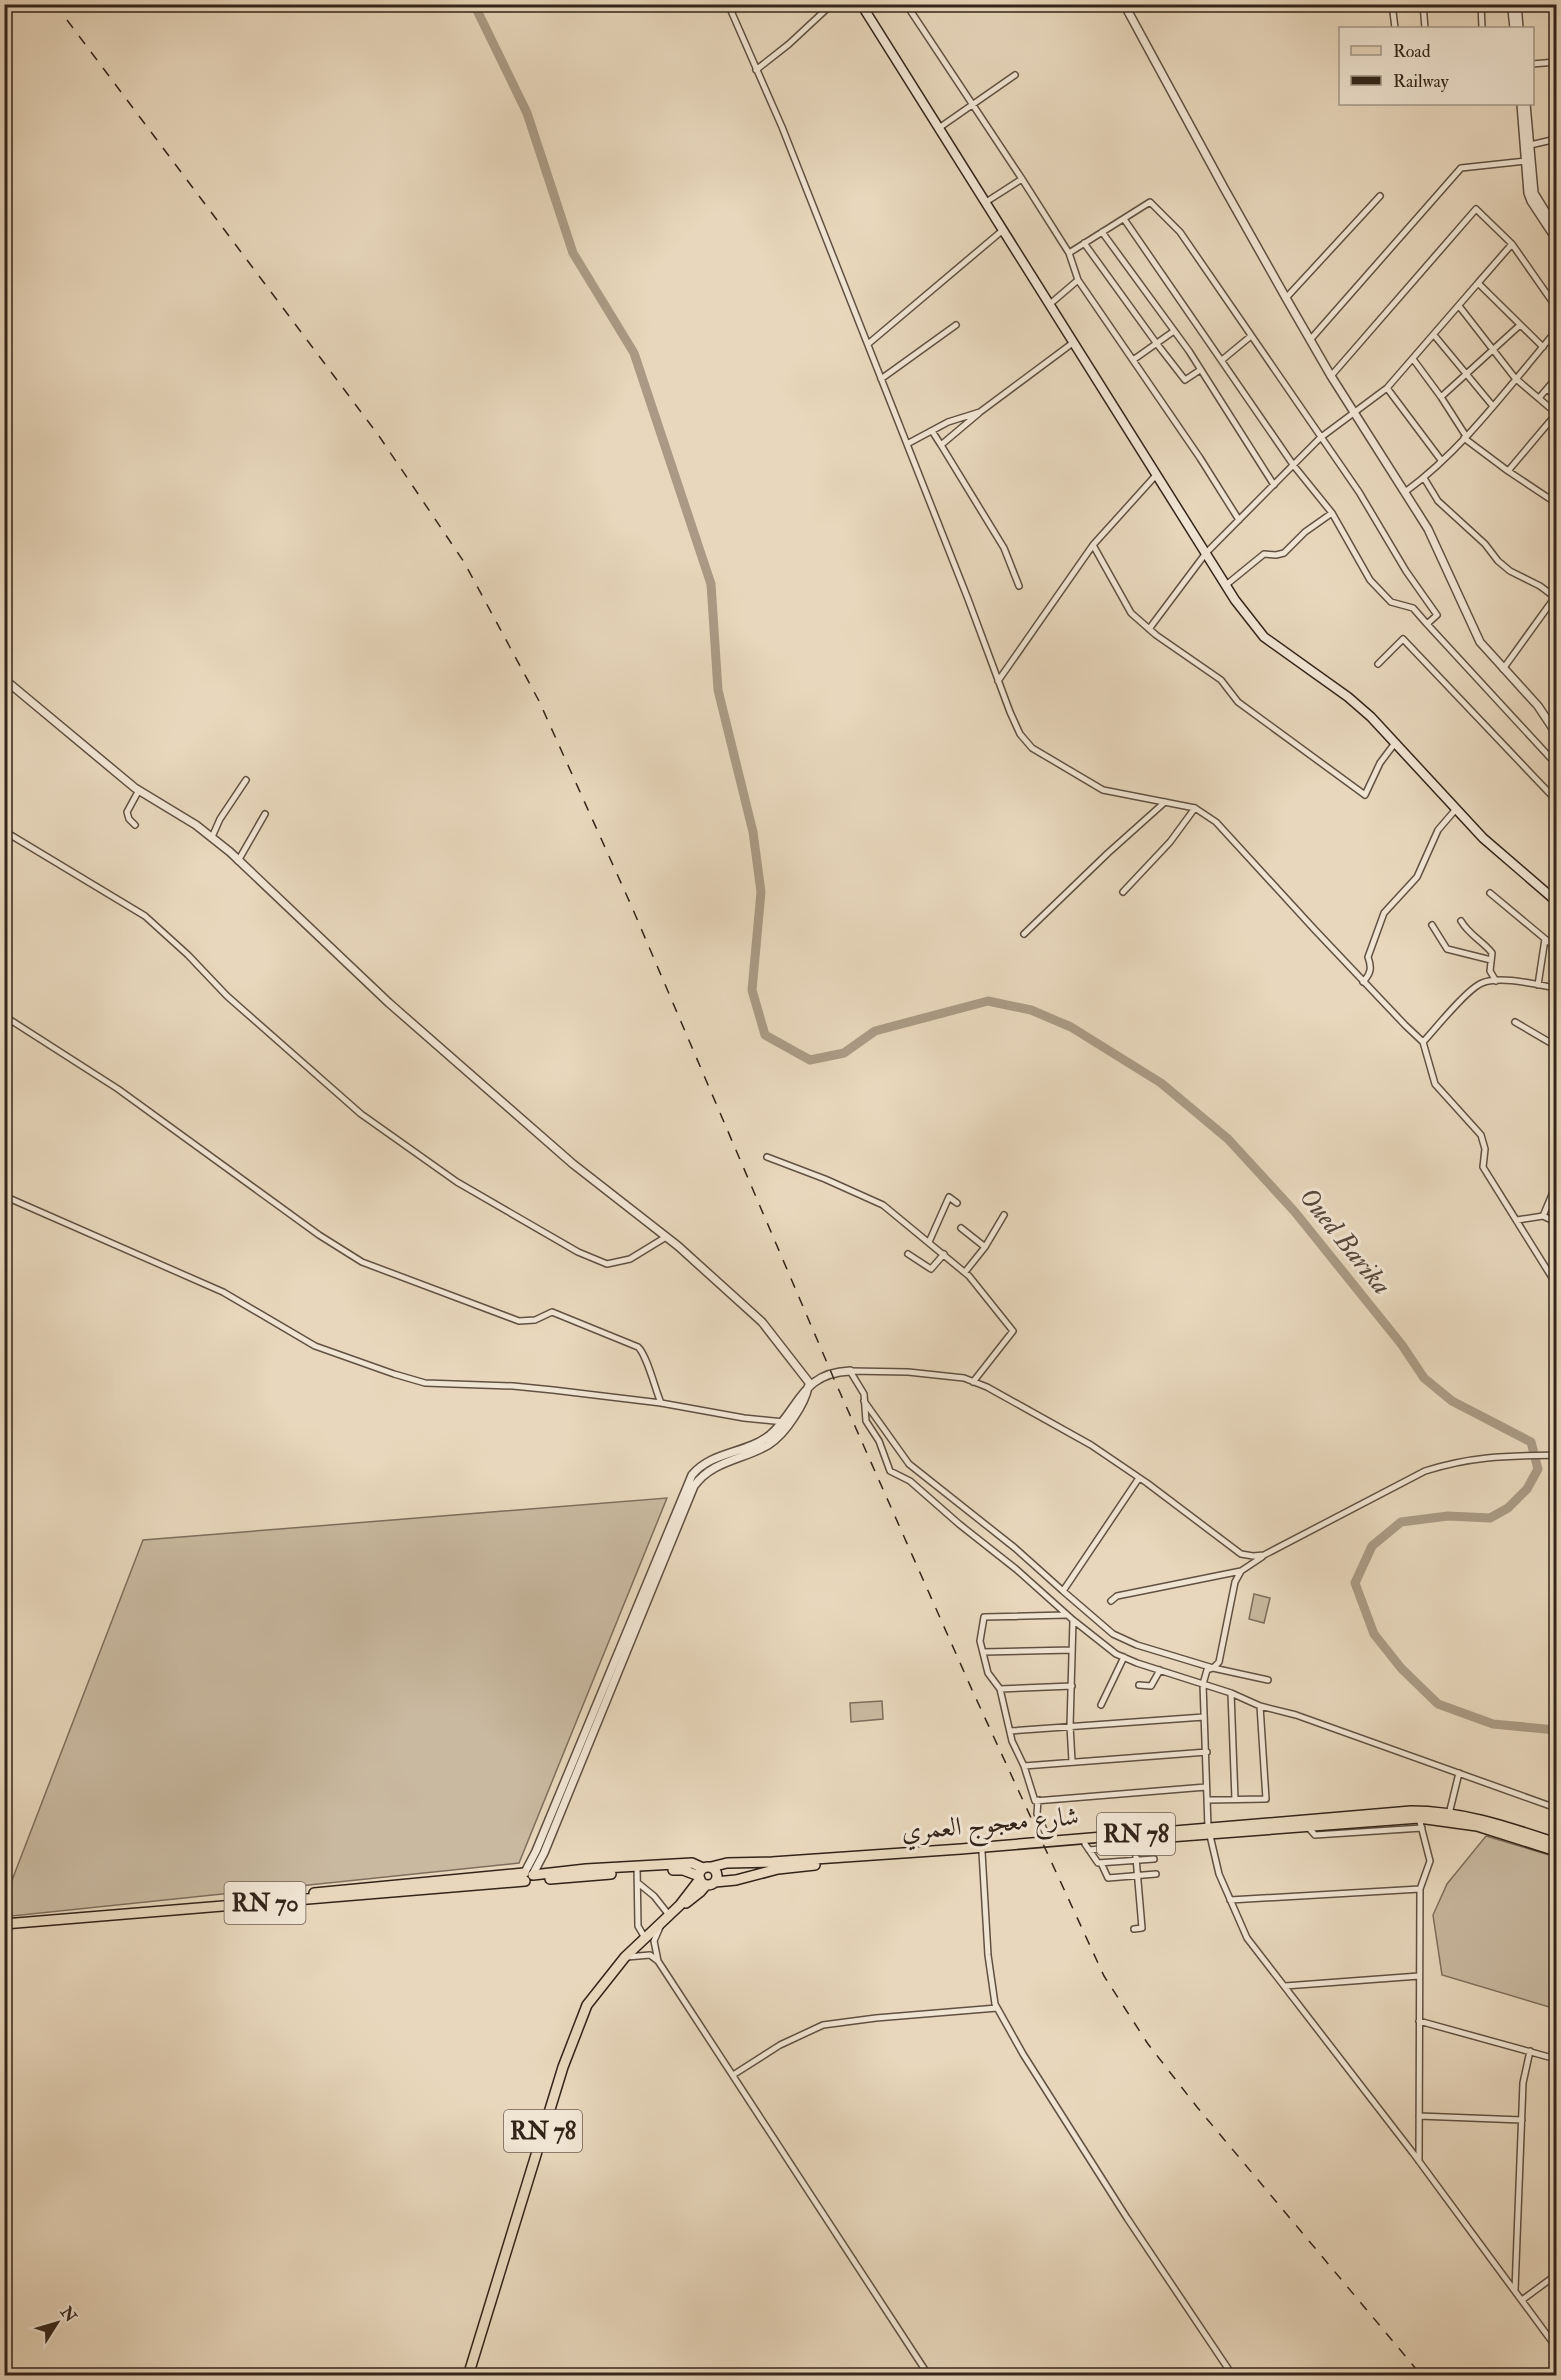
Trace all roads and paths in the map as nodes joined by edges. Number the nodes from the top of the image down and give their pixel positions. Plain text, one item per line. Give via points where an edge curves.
1 (728, 4) edge
2 (832, 4) edge
3 (861, 4) edge
4 (906, 4) edge
5 (1124, 4) edge
6 (1392, 4) edge
7 (1423, 4) edge
8 (1480, 4) edge
9 (1512, 4) edge
10 (1516, 4) edge
11 (1395, 27) edge
12 (1425, 27) edge
13 (1482, 27) edge
14 (1514, 27) edge
15 (1519, 27) edge
16 (1557, 62) edge
17 (1534, 64) edge
18 (756, 70) junction
19 (1015, 75) dead end
20 (1521, 105) edge
21 (1526, 105) edge
22 (973, 106) junction
23 (939, 128) junction
24 (1557, 139) edge
25 (1527, 146) junction
26 (1526, 161) junction
27 (1022, 179) junction
28 (1380, 196) dead end
29 (986, 202) junction
30 (1124, 219) junction
31 (1557, 229) edge
32 (1004, 230) junction
33 (1102, 232) junction
34 (1557, 239) edge
35 (1084, 243) junction
36 (1512, 244) junction
37 (1069, 253) junction
38 (1078, 280) junction
39 (1478, 284) junction
40 (1286, 298) junction
41 (1050, 304) junction
42 (1459, 306) junction
43 (1557, 307) edge
44 (956, 325) dead end
45 (1520, 325) junction
46 (1174, 331) junction
47 (1557, 331) edge
48 (1434, 334) junction
49 (1251, 336) junction
50 (1311, 340) junction
51 (1074, 342) junction
52 (1157, 344) junction
53 (868, 345) junction
54 (1543, 347) junction
55 (1492, 350) junction
56 (1413, 359) junction
57 (1133, 360) junction
58 (1222, 360) junction
59 (1200, 370) junction
60 (1466, 375) junction
61 (1331, 376) junction
62 (1515, 378) junction
63 (1557, 378) edge
64 (881, 379) junction
65 (1387, 388) junction
66 (1547, 389) junction
67 (1441, 397) junction
68 (1557, 397) edge
69 (1539, 398) junction
70 (1492, 405) junction
71 (980, 412) junction
72 (1354, 412) junction
73 (1557, 413) edge
74 (948, 422) junction
75 (932, 431) junction
76 (955, 433) junction
77 (1465, 437) junction
78 (1320, 438) junction
79 (907, 444) junction
80 (941, 445) junction
81 (1441, 460) junction
82 (1294, 466) junction
83 (1508, 471) junction
84 (1157, 474) junction
85 (1424, 478) junction
86 (1274, 485) junction
87 (1405, 492) junction
88 (1557, 503) edge
89 (1332, 513) junction
90 (1239, 520) junction
91 (1093, 545) junction
92 (1206, 553) junction
93 (1226, 585) junction
94 (1019, 586) dead end
95 (1556, 597) edge
96 (1427, 624) junction
97 (1149, 629) junction
98 (1377, 664) dead end
99 (1503, 669) junction
100 (4, 679) edge
101 (998, 681) junction
102 (1557, 733) edge
103 (1395, 743) junction
104 (1557, 764) edge
105 (246, 780) dead end
106 (139, 790) junction
107 (1557, 800) edge
108 (1165, 802) junction
109 (1195, 808) junction
110 (1456, 809) junction
111 (265, 814) dead end
112 (135, 825) dead end
113 (4, 831) edge
114 (212, 837) junction
115 (238, 861) junction
116 (1123, 892) dead end
117 (1490, 893) dead end
118 (1557, 901) edge
119 (1461, 921) dead end
120 (1432, 925) dead end
121 (1024, 934) dead end
122 (1545, 939) junction
123 (1557, 948) edge
124 (1491, 960) junction
125 (1496, 981) junction
126 (1363, 982) junction
127 (1538, 985) junction
128 (1554, 988) edge
129 (1557, 994) edge
130 (4, 1016) edge
131 (1515, 1022) dead end
132 (1423, 1042) junction
133 (1557, 1046) edge
134 (767, 1157) dead end
135 (1556, 1188) edge
136 (4, 1196) edge
137 (957, 1203) dead end
138 (1004, 1215) dead end
139 (1543, 1216) junction
140 (1516, 1220) junction
141 (1557, 1222) edge
142 (961, 1228) dead end
143 (666, 1237) junction
144 (929, 1242) junction
145 (986, 1247) junction
146 (908, 1254) dead end
147 (944, 1254) junction
148 (965, 1272) junction
149 (1557, 1284) edge
150 (850, 1371) junction
151 (973, 1382) junction
152 (810, 1386) junction
153 (864, 1401) junction
154 (661, 1403) junction
155 (785, 1423) junction
156 (1557, 1455) edge
157 (1139, 1478) junction
158 (1264, 1555) junction
159 (1241, 1571) junction
160 (1063, 1591) junction
161 (1112, 1601) dead end
162 (1067, 1615) junction
163 (1073, 1620) junction
164 (1072, 1650) junction
165 (983, 1652) junction
166 (1124, 1657) junction
167 (1210, 1669) junction
168 (1160, 1670) junction
169 (1268, 1680) dead end
170 (1203, 1683) junction
171 (1072, 1686) junction
172 (1139, 1686) dead end
173 (1000, 1689) junction
174 (1231, 1693) junction
175 (1101, 1705) dead end
176 (1260, 1706) junction
177 (1204, 1717) junction
178 (1070, 1726) junction
179 (1010, 1731) junction
180 (1207, 1752) junction
181 (1072, 1761) junction
182 (1024, 1766) junction
183 (1459, 1773) junction
184 (1206, 1787) junction
185 (1235, 1799) junction
186 (1038, 1800) junction
187 (1207, 1800) junction
188 (1557, 1808) edge
189 (1449, 1814) junction
190 (1420, 1823) junction
191 (1209, 1831) junction
192 (1049, 1841) junction
193 (1557, 1843) edge
194 (1087, 1847) junction
195 (1557, 1851) edge
196 (982, 1852) junction
197 (1154, 1859) dead end
198 (1136, 1860) junction
199 (1101, 1863) junction
200 (637, 1870) junction
201 (667, 1870) joint
202 (1156, 1874) dead end
203 (1138, 1875) junction
204 (529, 1876) junction
205 (706, 1876) junction
206 (638, 1883) junction
207 (1419, 1889) junction
208 (1230, 1900) junction
209 (669, 1915) junction
210 (59, 1917) junction
211 (4, 1918) edge
212 (662, 1923) junction
213 (4, 1924) edge
214 (1134, 1929) dead end
215 (645, 1938) junction
216 (625, 1957) junction
217 (658, 1961) junction
218 (1419, 1976) junction
219 (1285, 1986) junction
220 (997, 2008) junction
221 (1419, 2021) junction
222 (1530, 2051) junction
223 (1557, 2059) edge
224 (733, 2075) junction
225 (1419, 2116) junction
226 (1522, 2120) junction
227 (1419, 2161) junction
228 (1557, 2275) edge
229 (1515, 2290) junction
230 (1522, 2300) junction
231 (1557, 2347) edge
232 (468, 2376) edge
233 (929, 2376) edge
234 (1233, 2376) edge

1 - 18 street
2 - 18 street
3 - 23 main road
4 - 22 street
5 - 40 street
6 - 11 street
7 - 12 street
8 - 13 street
9 - 14 street
10 - 15 street
16 - 17 street
18 - 53 street
19 - 22 street
20 - 25 street
21 - 25 street
22 - 23 street
22 - 27 street
23 - 29 main road
24 - 25 street
25 - 26 street
25 - 31 street via 1534,194
26 - 34 street via 1531,201
26 - 50 street via 1461,168
27 - 29 street
27 - 37 street
28 - 40 street
29 - 32 main road
30 - 33 street
30 - 49 street via 1150,202 1180,232
30 - 58 street
32 - 41 main road
32 - 53 street
33 - 35 street
33 - 46 street
35 - 37 street
35 - 52 street
36 - 39 street
36 - 43 street
36 - 61 street via 1476,208
37 - 38 street
38 - 41 street
38 - 57 street
39 - 42 street
39 - 45 street
40 - 50 street
41 - 51 main road
42 - 48 street
42 - 55 street
44 - 64 street
45 - 54 street
45 - 55 street
46 - 52 street
46 - 59 street
47 - 54 street
48 - 56 street
48 - 60 street
49 - 58 street
49 - 78 street
50 - 61 street
51 - 71 street
51 - 84 main road
52 - 57 street
52 - 59 street via 1185,380
53 - 64 street
54 - 62 street
55 - 60 street
55 - 62 street
56 - 65 street
56 - 67 street
57 - 90 street
58 - 82 street
59 - 86 street
60 - 67 street
60 - 70 street
61 - 72 street
62 - 69 street
62 - 70 street
63 - 66 street
64 - 79 street
65 - 72 street
65 - 81 street
66 - 68 street
66 - 69 street
67 - 77 street
69 - 73 street
70 - 77 street
71 - 74 street
71 - 76 street
72 - 78 street
72 - 87 street
73 - 83 street
74 - 75 street
74 - 76 street
75 - 79 street
75 - 80 street
76 - 80 street
77 - 81 street
77 - 83 street
78 - 82 street
78 - 96 street via 1437,615
79 - 101 street
80 - 94 street via 1004,548
81 - 85 street
82 - 86 street
82 - 89 street
83 - 88 street
84 - 91 street
84 - 92 main road
85 - 87 street
85 - 95 street via 1437,501 1485,544 1498,561
86 - 90 street
87 - 99 street via 1428,529 1480,642
89 - 93 street via 1284,553 1264,554
89 - 96 street via 1370,580 1391,602 1413,608
90 - 92 street
91 - 97 street via 1131,613
91 - 101 street
92 - 93 main road
92 - 97 street
93 - 103 main road via 1264,637 1348,697
95 - 99 street
96 - 104 street
97 - 103 street via 1221,681 1238,702 1365,795
98 - 107 street via 1403,639
99 - 102 street
100 - 106 street
101 - 108 street via 1020,734 1032,748 1103,790
103 - 110 main road
105 - 114 street
106 - 112 street via 127,812
106 - 114 street
108 - 109 street
108 - 121 street
109 - 116 street via 1170,842
109 - 126 street via 1236,842
110 - 118 main road via 1506,860
110 - 126 street via 1438,830 1417,877 1384,913 1368,957 1370,972
111 - 115 street
113 - 143 street via 145,916 227,996 361,1114 457,1182 578,1252 607,1264 630,1259
114 - 115 street
115 - 143 street via 389,1003 573,1164
117 - 122 street
119 - 124 street via 1472,936 1486,945 1492,953
120 - 124 street via 1447,949
122 - 123 street
122 - 127 street
124 - 125 street via 1490,971
125 - 127 street
125 - 132 street via 1483,982 1472,991
126 - 132 street
127 - 128 street
128 - 129 street
130 - 154 street via 118,1089 362,1262 519,1321 535,1320 552,1312 638,1347 645,1355
131 - 133 street
132 - 140 street via 1435,1084 1481,1135 1485,1149 1483,1167
134 - 144 street via 883,1205
135 - 139 street
136 - 154 street via 223,1292 315,1346 394,1374 425,1383 513,1386
137 - 144 street via 949,1197
138 - 145 street
139 - 140 street
139 - 141 street
140 - 149 street
142 - 145 street
143 - 152 street via 762,1322
144 - 147 street
145 - 148 street
146 - 147 street via 931,1269
147 - 148 street
148 - 151 street via 1013,1331
150 - 151 street via 908,1372
150 - 152 street via 829,1374
150 - 153 street
151 - 157 street via 1030,1410
152 - 155 street via 804,1401
153 - 160 street via 909,1464
153 - 162 street via 866,1421 879,1441 890,1471 910,1482
154 - 155 street
155 - 204 street via 761,1441 706,1462 689,1480
156 - 158 street via 1484,1457 1425,1472
157 - 158 street via 1241,1554
157 - 160 street
158 - 159 street
159 - 161 street via 1117,1596
159 - 167 street via 1235,1582 1219,1662
160 - 167 street via 1113,1634
162 - 163 street
162 - 165 street via 984,1617 980,1641
163 - 164 street
163 - 166 street
164 - 165 street
164 - 171 street
165 - 173 street via 988,1673
166 - 168 street
166 - 175 street
167 - 169 street
167 - 170 street
168 - 170 street
168 - 172 street via 1151,1686
170 - 174 street
170 - 177 street
171 - 173 street
171 - 178 street
173 - 179 street
174 - 176 street
174 - 185 street
176 - 183 street
176 - 185 street via 1266,1799
177 - 178 street
177 - 180 street
178 - 179 street
178 - 181 street
179 - 182 street
180 - 181 street
180 - 184 street
181 - 182 street
182 - 186 street via 1035,1801
183 - 188 street
183 - 189 street
184 - 186 street
184 - 187 street
185 - 187 street
186 - 192 street via 1037,1814
187 - 191 street
189 - 191 main road, شارع معجوج العمري / RN 78 via 1390,1812
189 - 193 main road, شارع معجوج العمري / RN 78 via 1482,1819
190 - 191 main road, شارع معجوج العمري / RN 78
190 - 195 main road, شارع معجوج العمري / RN 78 via 1477,1826
190 - 207 street via 1430,1861
191 - 192 main road, شارع معجوج العمري / RN 78
191 - 194 main road, شارع معجوج العمري / RN 78
191 - 208 street
192 - 205 main road, شارع معجوج العمري / RN 78 via 727,1863
194 - 196 main road, شارع معجوج العمري / RN 78
194 - 198 street via 1135,1846
194 - 199 street
196 - 205 main road, شارع معجوج العمري / RN 78 via 816,1864 736,1880
196 - 220 street via 988,1955
197 - 198 street
198 - 199 street
198 - 203 street
199 - 203 street via 1108,1878
200 - 201 main road, RN 70
200 - 204 main road, RN 70
200 - 205 main road, RN 70 via 692,1863
200 - 206 street
201 - 205 main road, RN 78
202 - 203 street
203 - 214 street via 1142,1928
204 - 210 main road, RN 70
205 - 209 main road, RN 78
206 - 209 street
206 - 215 street via 638,1926
207 - 208 street
207 - 218 street
208 - 219 street via 1247,1938
209 - 212 main road, RN 78
210 - 211 main road, RN 70
210 - 213 main road, RN 70
212 - 215 main road, RN 78
212 - 217 street via 654,1941
215 - 216 main road, RN 78
216 - 217 street via 650,1955
216 - 232 main road, RN 78 via 587,2005 563,2067
217 - 224 street
218 - 219 street
218 - 221 street
219 - 227 street
220 - 224 street via 823,2025 780,2045
220 - 234 street via 1127,2218
221 - 222 street
221 - 225 street
222 - 223 street
222 - 226 street via 1523,2083
224 - 233 street
225 - 226 street
225 - 227 street
226 - 229 street
227 - 229 street
228 - 230 street
229 - 230 street
230 - 231 street

